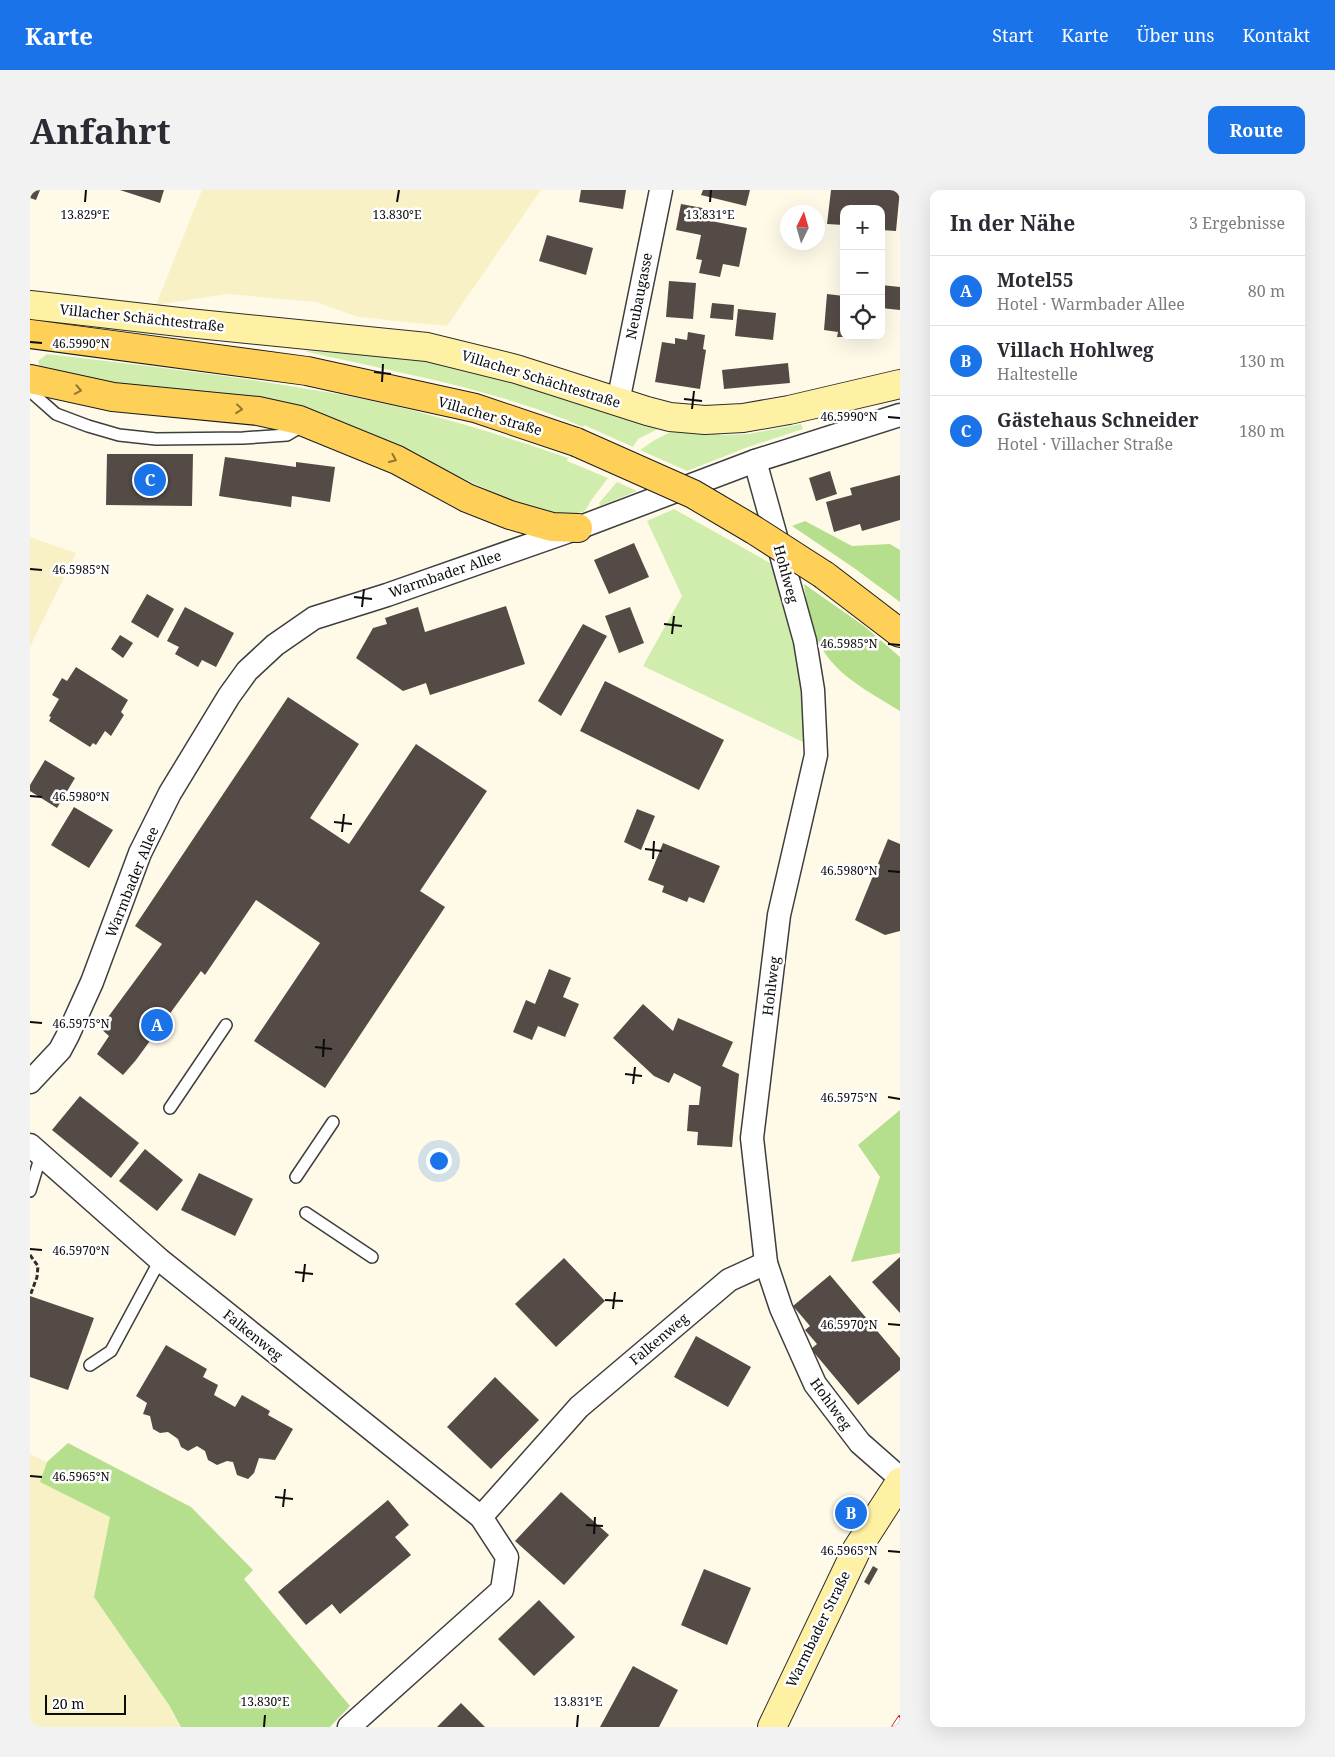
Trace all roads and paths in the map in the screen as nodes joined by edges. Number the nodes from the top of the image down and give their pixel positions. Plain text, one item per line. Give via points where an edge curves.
1 (661, 190) edge
2 (30, 305) edge
3 (30, 334) edge
4 (30, 380) edge
5 (900, 384) edge
6 (30, 391) edge
7 (618, 402) junction
8 (900, 415) edge
9 (307, 423) junction
10 (755, 461) junction
11 (578, 528) junction
12 (900, 633) edge
13 (226, 1025) dead end
14 (30, 1082) edge
15 (170, 1108) dead end
16 (333, 1122) dead end
17 (35, 1150) edge
18 (296, 1177) dead end
19 (30, 1190) edge
20 (306, 1213) dead end
21 (30, 1256) edge
22 (372, 1257) dead end
23 (160, 1260) junction
24 (766, 1263) junction
25 (30, 1296) edge
26 (90, 1365) dead end
27 (900, 1478) edge
28 (900, 1482) edge
29 (481, 1517) junction
30 (349, 1727) edge
31 (772, 1727) edge

1 - 7 street, Neubaugasse
2 - 7 street, Villacher Schächtestraße via 427,347 516,369
3 - 12 main road, Villacher Straße, bridge via 307,371 474,408 576,442 693,494 824,575
4 -> 9 main road via 113,396 258,412
5 - 7 street, Villacher Schächtestraße via 744,418 706,420 670,417
6 - 9 lane via 56,414 119,435 156,439 243,438 287,435
8 - 10 street, Warmbader Allee
9 -> 11 main road via 397,460 467,498 510,515 552,527
10 - 11 street, Warmbader Allee
10 - 24 street, Hohlweg via 805,641 814,690 816,755 779,915 752,1138
11 - 14 street, Warmbader Allee via 314,618 275,645 247,671 206,732 144,845 92,982 60,1050
13 - 15 lane
16 - 18 lane
17 - 19 lane
17 - 23 street, Falkenweg
20 - 22 lane
21 - 25 path via 38,1266
23 - 26 lane via 111,1351
23 - 29 street, Falkenweg
24 - 27 street, Hohlweg via 781,1308 815,1384 860,1443
24 - 29 street, Falkenweg via 729,1280 580,1406
28 - 31 street, Warmbader Straße via 857,1549
29 - 30 street, Falkenweg via 507,1557 502,1590

